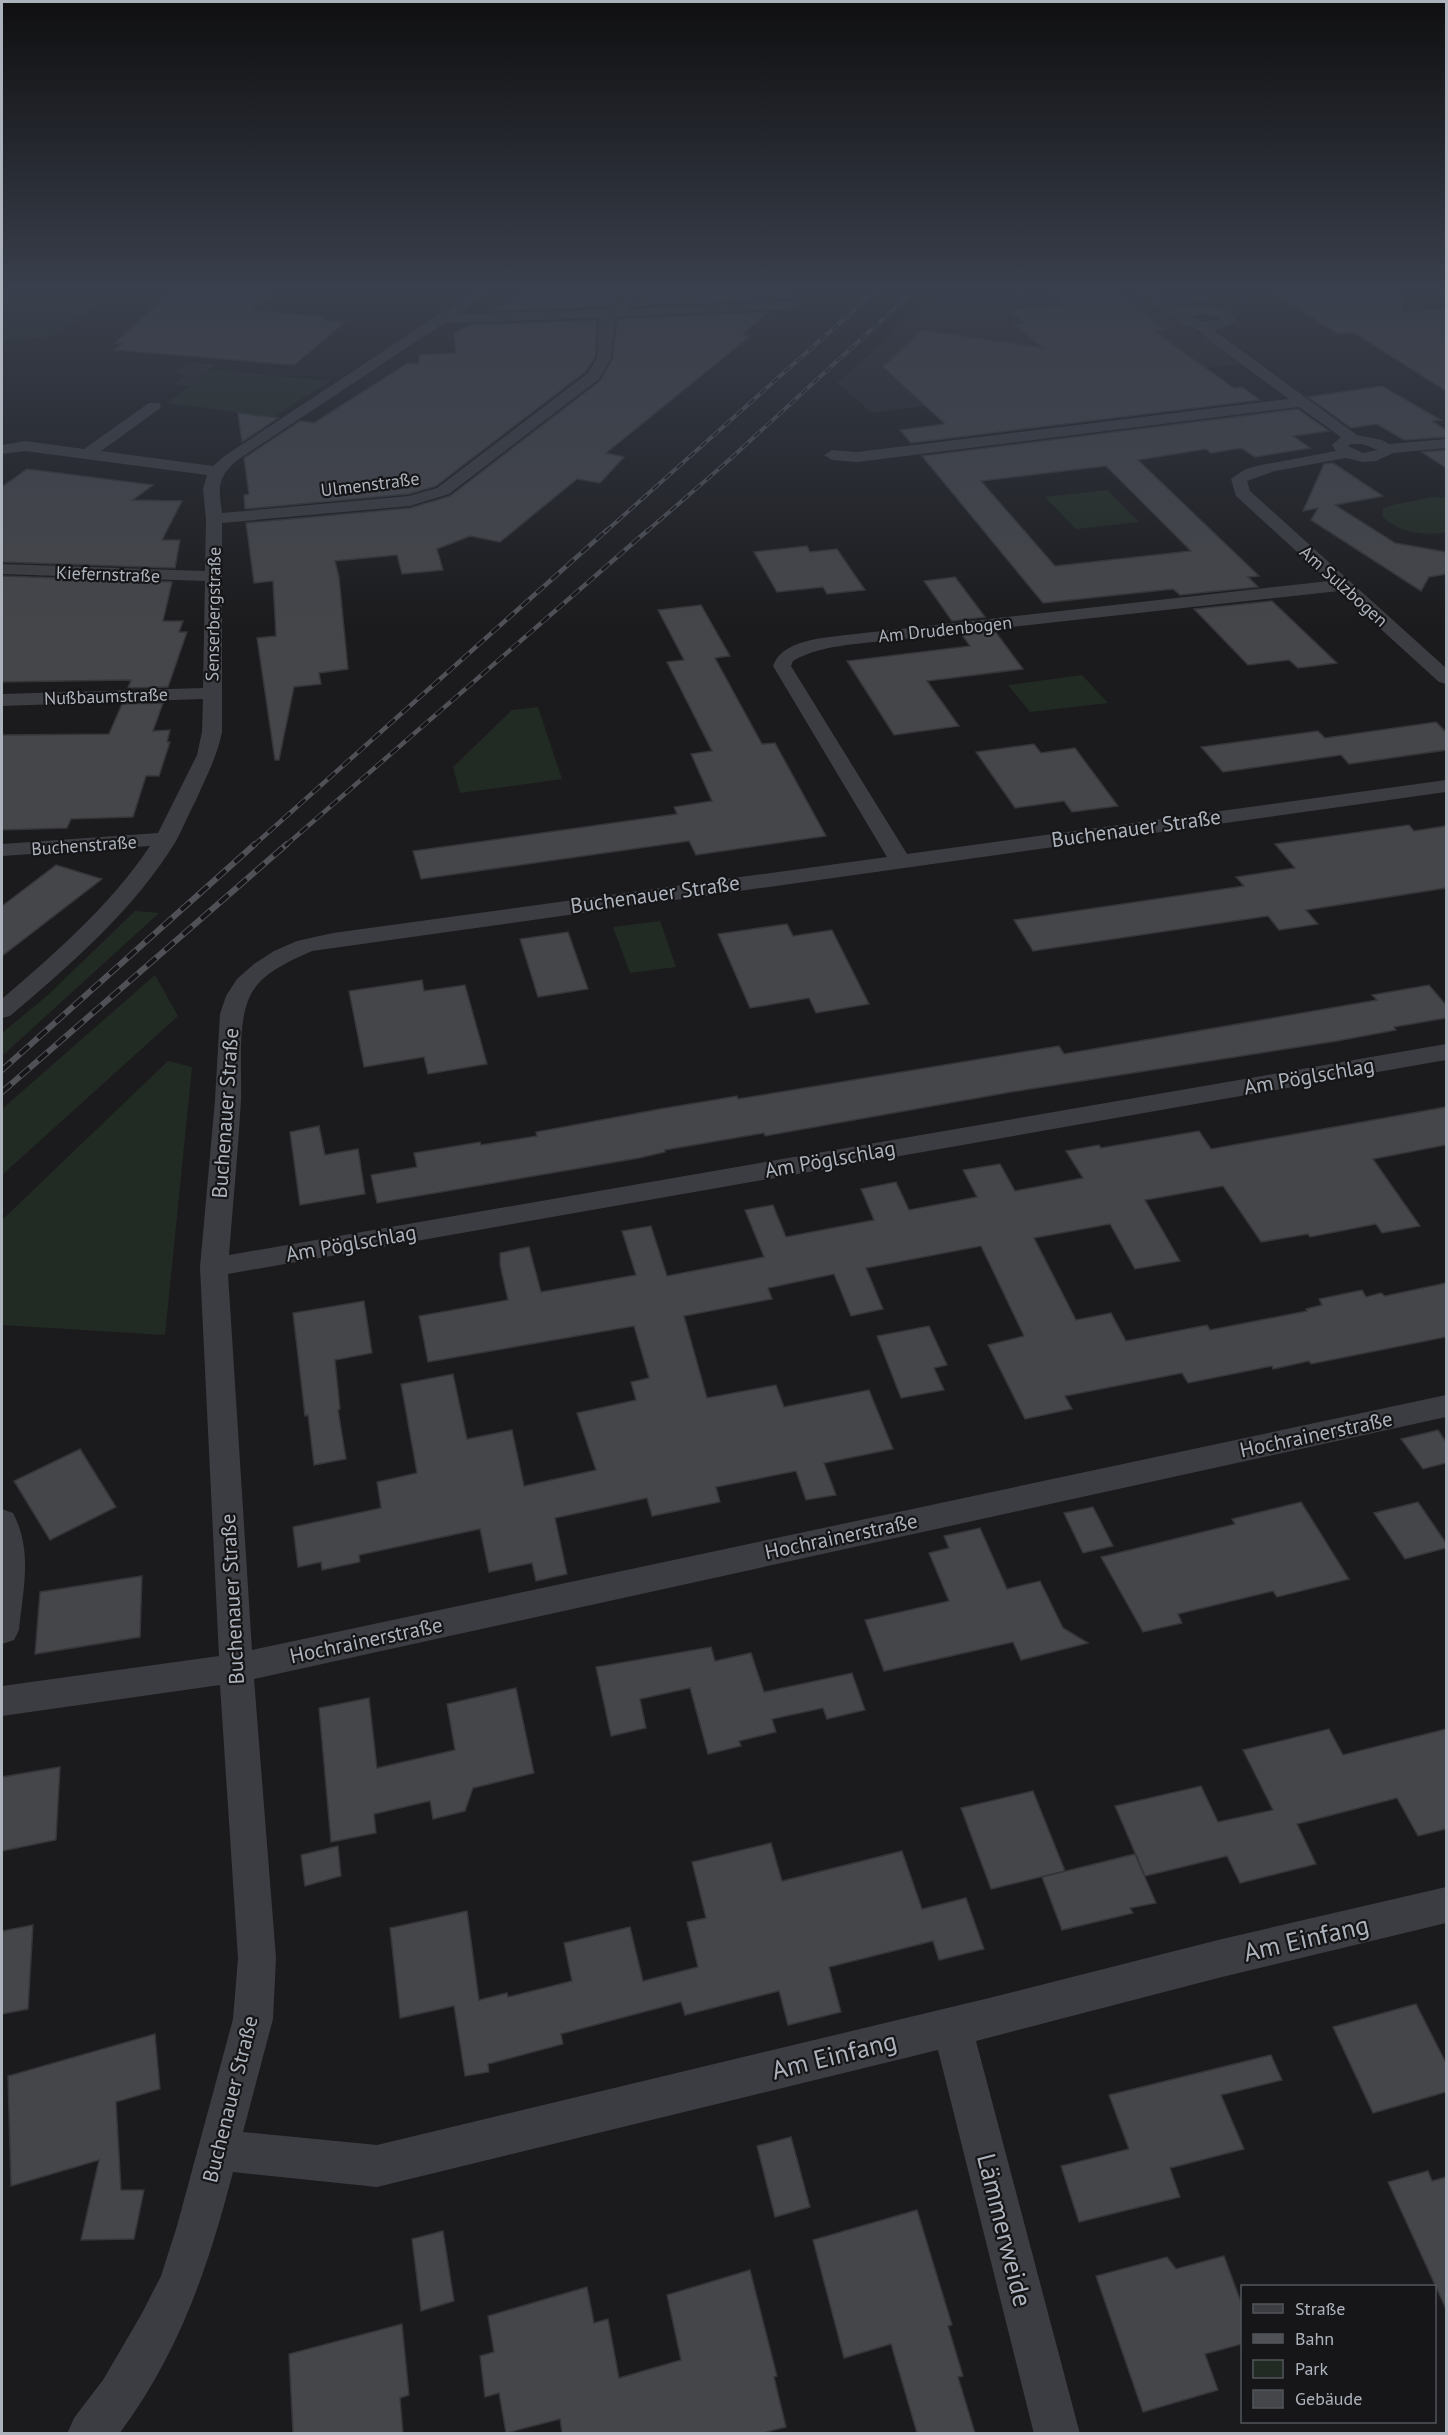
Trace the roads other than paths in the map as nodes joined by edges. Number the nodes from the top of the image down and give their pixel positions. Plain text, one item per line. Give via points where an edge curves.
1 (318, 401) edge
2 (562, 401) edge
3 (1302, 402) joint
4 (154, 406) dead end
5 (1446, 442) edge
6 (1350, 446) junction
7 (2, 449) edge
8 (89, 453) junction
9 (832, 455) dead end
10 (216, 471) junction
11 (214, 519) junction
12 (2, 569) edge
13 (215, 576) junction
14 (1343, 585) junction
15 (1446, 678) edge
16 (211, 693) junction
17 (2, 700) edge
18 (1446, 786) edge
19 (166, 839) junction
20 (2, 850) edge
21 (900, 861) junction
22 (2, 1011) edge
23 (1446, 1052) edge
24 (214, 1267) junction
25 (1446, 1406) edge
26 (2, 1522) edge
27 (2, 1630) edge
28 (236, 1668) junction
29 (2, 1701) edge
30 (1446, 1905) edge
31 (952, 2026) junction
32 (218, 2150) junction
33 (90, 2433) edge
34 (1057, 2433) edge

1 - 10 street
2 - 11 street, Ulmenstraße via 443,491 410,501
3 - 6 street
3 - 9 street via 857,458
4 - 8 street
5 - 6 street via 1386,449 1385,454 1374,457
6 - 14 street, Am Sulzbogen via 1332,458 1268,468 1239,479 1242,493
7 - 8 street via 25,446
8 - 10 street
10 - 11 street, Senserbergstraße via 211,489
11 - 13 street, Senserbergstraße
12 - 13 street, Kiefernstraße
13 - 16 street, Senserbergstraße
14 - 15 street, Am Sulzbogen
14 - 21 street, Am Drudenbogen via 846,640 819,644 785,658 782,666
16 - 17 street, Nußbaumstraße
16 - 19 street, Senserbergstraße via 212,732 207,755
18 - 21 street, Buchenauer Straße
19 - 20 street, Buchenstraße
19 - 22 street, Senserbergstraße via 119,903
21 - 24 street, Buchenauer Straße via 344,938 305,946 282,956 249,979 237,996 232,1014
23 - 24 street, Am Pöglschlag
24 - 28 street, Buchenauer Straße
25 - 28 street, Hochrainerstraße
26 - 27 street via 9,1568
28 - 29 street, Hochrainerstraße
28 - 32 street, Buchenauer Straße via 257,1958 253,2019
30 - 31 street, Am Einfang
31 - 32 street, Am Einfang via 377,2166
31 - 34 street, Lämmerweide
32 - 33 street, Buchenauer Straße via 180,2282 119,2396

